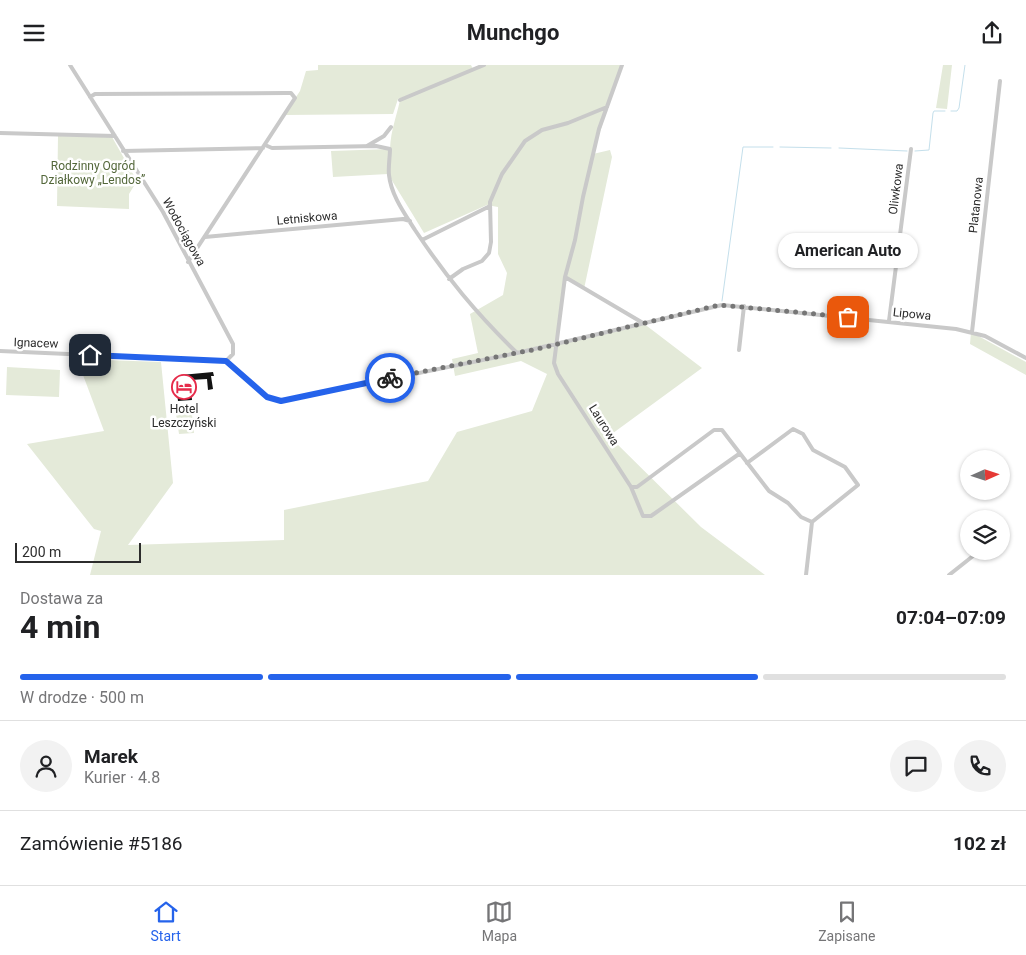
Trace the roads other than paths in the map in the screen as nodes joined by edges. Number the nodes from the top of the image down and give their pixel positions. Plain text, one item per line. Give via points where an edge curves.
1 (70, 65) edge
2 (484, 65) edge
3 (622, 65) edge
4 (1000, 81) dead end
5 (90, 97) junction
6 (400, 101) dead end
7 (607, 107) junction
8 (391, 127) dead end
9 (0, 133) edge
10 (115, 136) junction
11 (264, 146) junction
12 (365, 147) junction
13 (912, 149) dead end
14 (123, 151) junction
15 (490, 206) junction
16 (410, 221) junction
17 (205, 237) junction
18 (422, 240) junction
19 (188, 262) junction
20 (565, 277) junction
21 (450, 279) junction
22 (744, 306) junction
23 (890, 321) junction
24 (643, 323) junction
25 (972, 332) junction
26 (556, 344) junction
27 (739, 350) dead end
28 (0, 351) edge
29 (518, 353) junction
30 (1026, 358) edge
31 (226, 361) junction
32 (739, 454) junction
33 (747, 463) junction
34 (631, 487) junction
35 (812, 522) junction
36 (968, 560) edge
37 (806, 575) edge
38 (950, 575) edge

1 - 5 street, Wodociągowa
2 - 6 street
3 - 7 street, Laurowa
4 - 25 street, Platanowa
5 - 10 street, Wodociągowa
5 - 11 street via 95,94 291,93 295,98
7 - 15 street via 542,130 525,141 502,174
7 - 20 street, Laurowa
8 - 12 street via 381,138
9 - 10 street
10 - 14 street, Wodociągowa
11 - 12 street via 281,149
11 - 14 street
11 - 17 street
12 - 16 street via 390,149 388,174 396,197
13 - 23 street, Oliwkowa
14 - 19 street, Wodociągowa via 163,212
15 - 18 street
15 - 21 street via 489,253 482,261 462,269
16 - 17 street, Letniskowa via 403,219
16 - 18 street
17 - 19 street
18 - 21 street
19 - 31 street, Wodociągowa via 233,344 234,354
20 - 24 street
20 - 26 street, Laurowa
21 - 29 street via 476,312
22 - 23 street, Lipowa
22 - 24 street, Lipowa via 719,305
22 - 27 street
23 - 25 street, Lipowa
24 - 26 street, Lipowa
25 - 30 street, Lipowa
26 - 29 street, Lipowa
26 - 34 street, Laurowa via 554,363 558,374
28 - 31 street, Ignacew
29 - 31 street, Lipowa via 281,401 267,397
32 - 33 street
32 - 34 street via 722,430 714,430 637,487
32 - 34 street, Laurowa via 651,516 643,516
33 - 35 street via 769,491
33 - 35 street via 793,429 803,434 814,450 845,467 858,485
35 - 37 street
36 - 38 street

